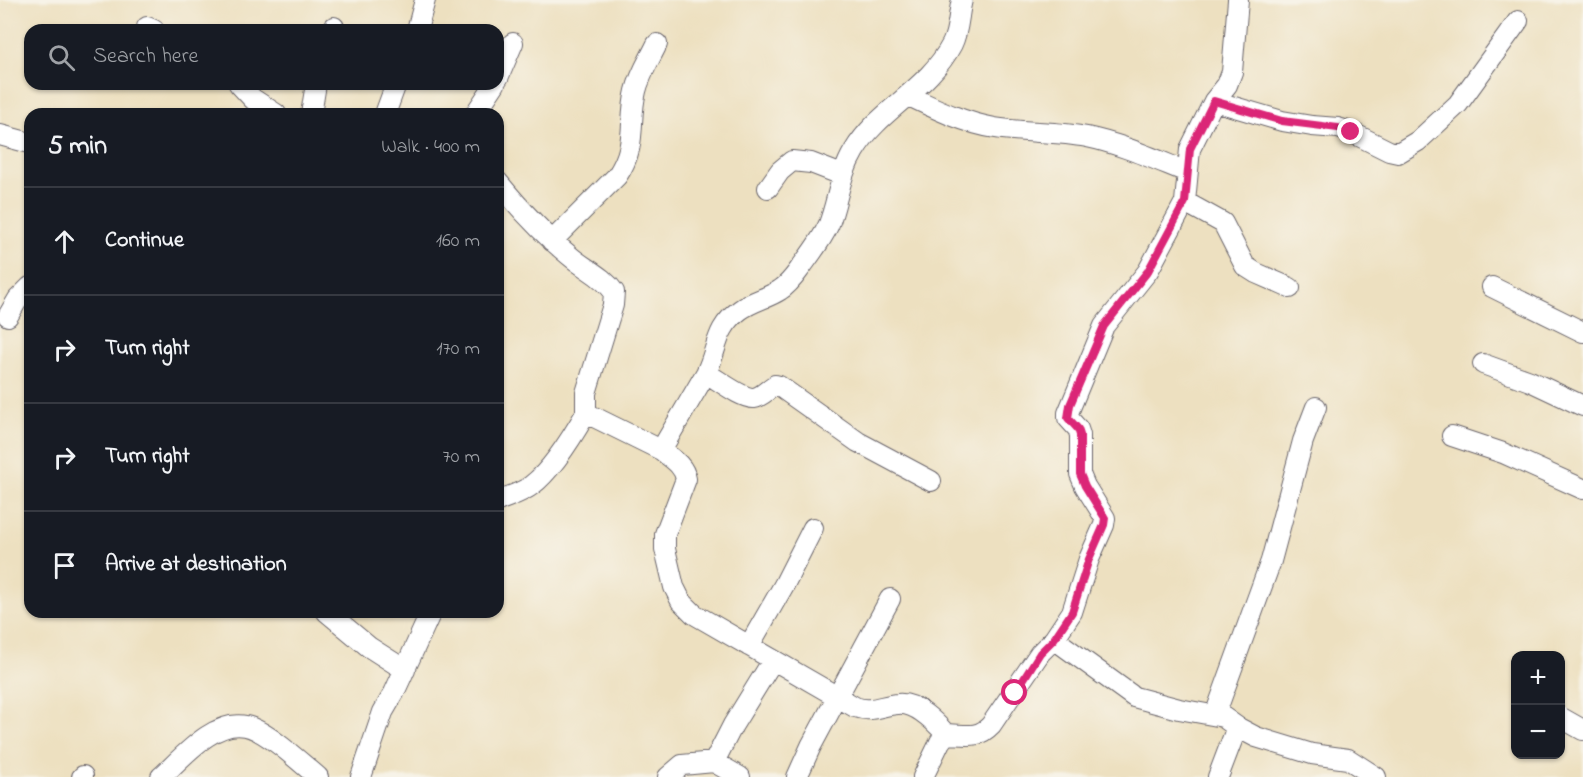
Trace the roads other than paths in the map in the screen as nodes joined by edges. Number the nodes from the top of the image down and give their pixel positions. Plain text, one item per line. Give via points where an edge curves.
1 (425, 0) edge
2 (962, 0) edge
3 (1238, 0) edge
4 (1518, 21) dead end
5 (419, 24) edge
6 (513, 43) dead end
7 (657, 44) dead end
8 (504, 64) edge
9 (245, 90) edge
10 (315, 90) edge
11 (394, 90) edge
12 (491, 90) edge
13 (909, 96) junction
14 (1214, 101) junction
15 (267, 108) edge
16 (312, 108) edge
17 (387, 108) edge
18 (479, 108) edge
19 (0, 136) edge
20 (24, 142) edge
21 (1187, 172) junction
22 (842, 175) junction
23 (768, 188) dead end
24 (504, 189) edge
25 (1185, 202) junction
26 (552, 241) junction
27 (1492, 287) dead end
28 (1290, 288) dead end
29 (24, 293) edge
30 (8, 316) dead end
31 (1583, 332) edge
32 (1483, 363) dead end
33 (706, 373) junction
34 (1583, 406) edge
35 (1317, 407) dead end
36 (586, 413) junction
37 (1452, 436) dead end
38 (661, 450) junction
39 (931, 481) dead end
40 (1583, 489) edge
41 (504, 499) edge
42 (813, 528) dead end
43 (890, 599) dead end
44 (334, 618) edge
45 (428, 618) edge
46 (1054, 639) junction
47 (749, 646) junction
48 (773, 660) junction
49 (405, 670) junction
50 (838, 697) junction
51 (1215, 715) junction
52 (1565, 720) edge
53 (1237, 728) junction
54 (1583, 730) edge
55 (946, 735) junction
56 (714, 762) junction
57 (161, 777) edge
58 (318, 777) edge
59 (360, 777) edge
60 (668, 777) edge
61 (740, 777) edge
62 (797, 777) edge
63 (923, 777) edge
64 (1218, 777) edge
65 (1376, 777) edge

1 - 5 street
2 - 13 street via 952,43
3 - 14 street via 1232,72
4 - 14 street via 1458,104 1418,141 1398,153 1338,128 1282,121
6 - 8 street
7 - 26 street via 638,82 632,136 623,166
9 - 15 street
10 - 16 street
11 - 17 street
12 - 18 street
13 - 21 street via 966,121 994,128 1088,137
13 - 22 street via 867,134
14 - 21 street via 1190,149
19 - 20 street
21 - 25 street
22 - 23 street via 792,161
22 - 33 street via 828,225 800,269 780,290 739,311 717,337
24 - 26 street
25 - 28 street via 1223,223 1245,266
25 - 46 street via 1148,271 1104,326 1070,405 1068,418 1080,435 1080,474 1105,518 1072,612
26 - 36 street via 608,283 614,292 586,393
27 - 31 street
29 - 30 street
32 - 34 street
33 - 38 street
33 - 39 street via 753,398 779,386 848,436
35 - 51 street via 1303,441 1271,561
36 - 38 street
36 - 41 street via 534,484
37 - 40 street via 1503,453
38 - 47 street via 680,465 686,478 665,534 674,587 694,614
42 - 47 street
43 - 50 street
44 - 49 street
45 - 49 street
46 - 51 street via 1134,697
46 - 55 street via 985,731 975,736
47 - 48 street
48 - 50 street
48 - 56 street
49 - 59 street via 383,712
50 - 55 street via 864,710 899,703 908,705
50 - 62 street
51 - 53 street
52 - 54 street
53 - 64 street
53 - 65 street via 1312,754 1348,759
55 - 63 street
56 - 60 street via 682,765
56 - 61 street
57 - 58 street via 204,738 244,725 260,732

